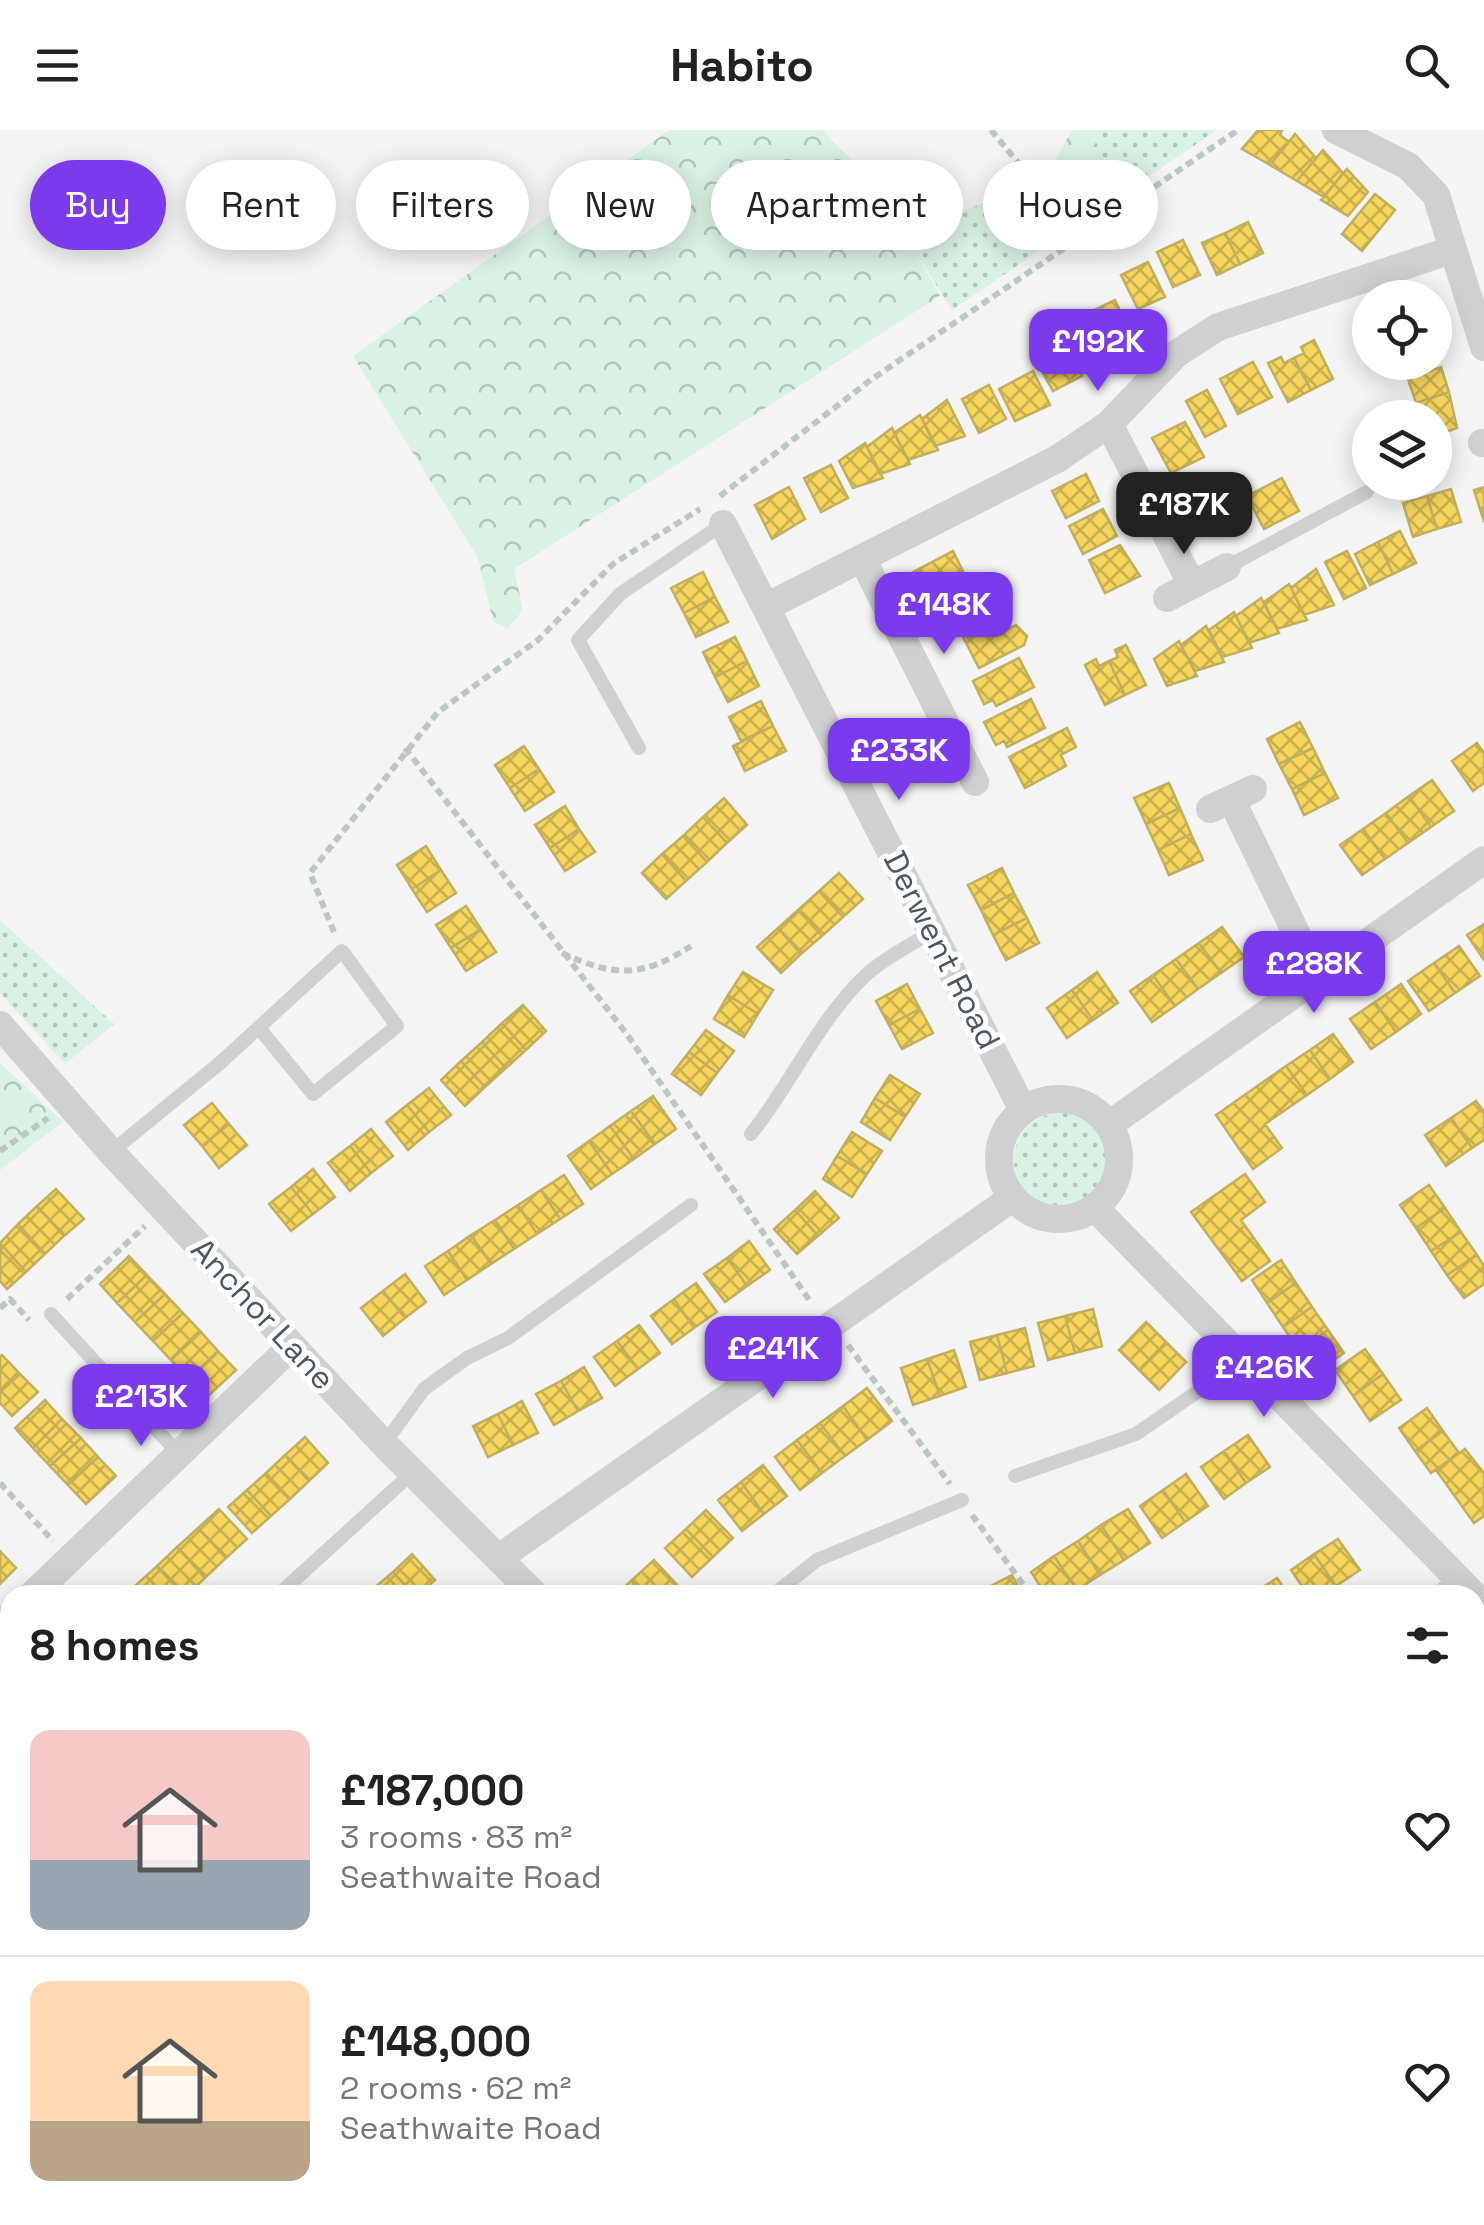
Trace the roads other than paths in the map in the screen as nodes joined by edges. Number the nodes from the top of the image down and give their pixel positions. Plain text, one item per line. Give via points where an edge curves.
1 (1344, 132) edge
2 (1452, 250) junction
3 (1484, 347) edge
4 (1109, 424) junction
5 (1352, 500) edge
6 (723, 524) joint
7 (862, 558) junction
8 (1227, 567) joint
9 (766, 606) junction
10 (640, 748) dead end
11 (975, 782) dead end
12 (1231, 799) dead end
13 (1484, 860) edge
14 (931, 932) junction
15 (1318, 978) junction
16 (0, 1026) edge
17 (259, 1028) junction
18 (1023, 1110) junction
19 (1110, 1124) junction
20 (751, 1134) dead end
21 (112, 1152) junction
22 (1012, 1198) junction
23 (691, 1205) dead end
24 (1094, 1208) junction
25 (51, 1314) road end
26 (292, 1346) junction
27 (1245, 1359) junction
28 (384, 1444) junction
29 (178, 1454) junction
30 (412, 1473) junction
31 (1015, 1476) dead end
32 (962, 1500) road end
33 (500, 1558) junction
34 (42, 1585) edge
35 (289, 1585) edge
36 (526, 1585) edge
37 (786, 1585) edge
38 (1470, 1585) edge

1 - 2 street via 1425,179
2 - 3 street
2 - 4 street via 1218,328 1176,354
4 - 7 street via 1057,459
4 - 8 street via 1179,592
5 - 8 lane
6 - 9 street, Derwent Road
6 - 10 lane via 620,594 578,640
7 - 9 street
7 - 11 street via 898,660
9 - 14 street, Derwent Road
12 - 15 street
13 - 15 street
14 - 18 street, Derwent Road
14 - 20 lane via 868,973 841,1002
15 - 19 street
16 - 21 street, Anchor Lane
17 - 17 lane via 342,951 397,1026 313,1094
17 - 21 lane
18 - 19 street via 1060,1098 1079,1101
18 - 22 street via 1010,1124 998,1161
19 - 24 street via 1120,1160 1108,1195
21 - 26 street, Anchor Lane
22 - 24 street via 1026,1210 1060,1220
22 - 33 street
23 - 28 lane via 508,1338 424,1390
24 - 27 street
25 - 29 lane
26 - 28 street, Anchor Lane
26 - 29 street
27 - 31 lane via 1136,1434
27 - 38 street
28 - 30 street, Anchor Lane
29 - 34 street
30 - 33 street, Anchor Lane
30 - 35 lane
32 - 37 lane via 817,1560
33 - 36 street, Anchor Lane

